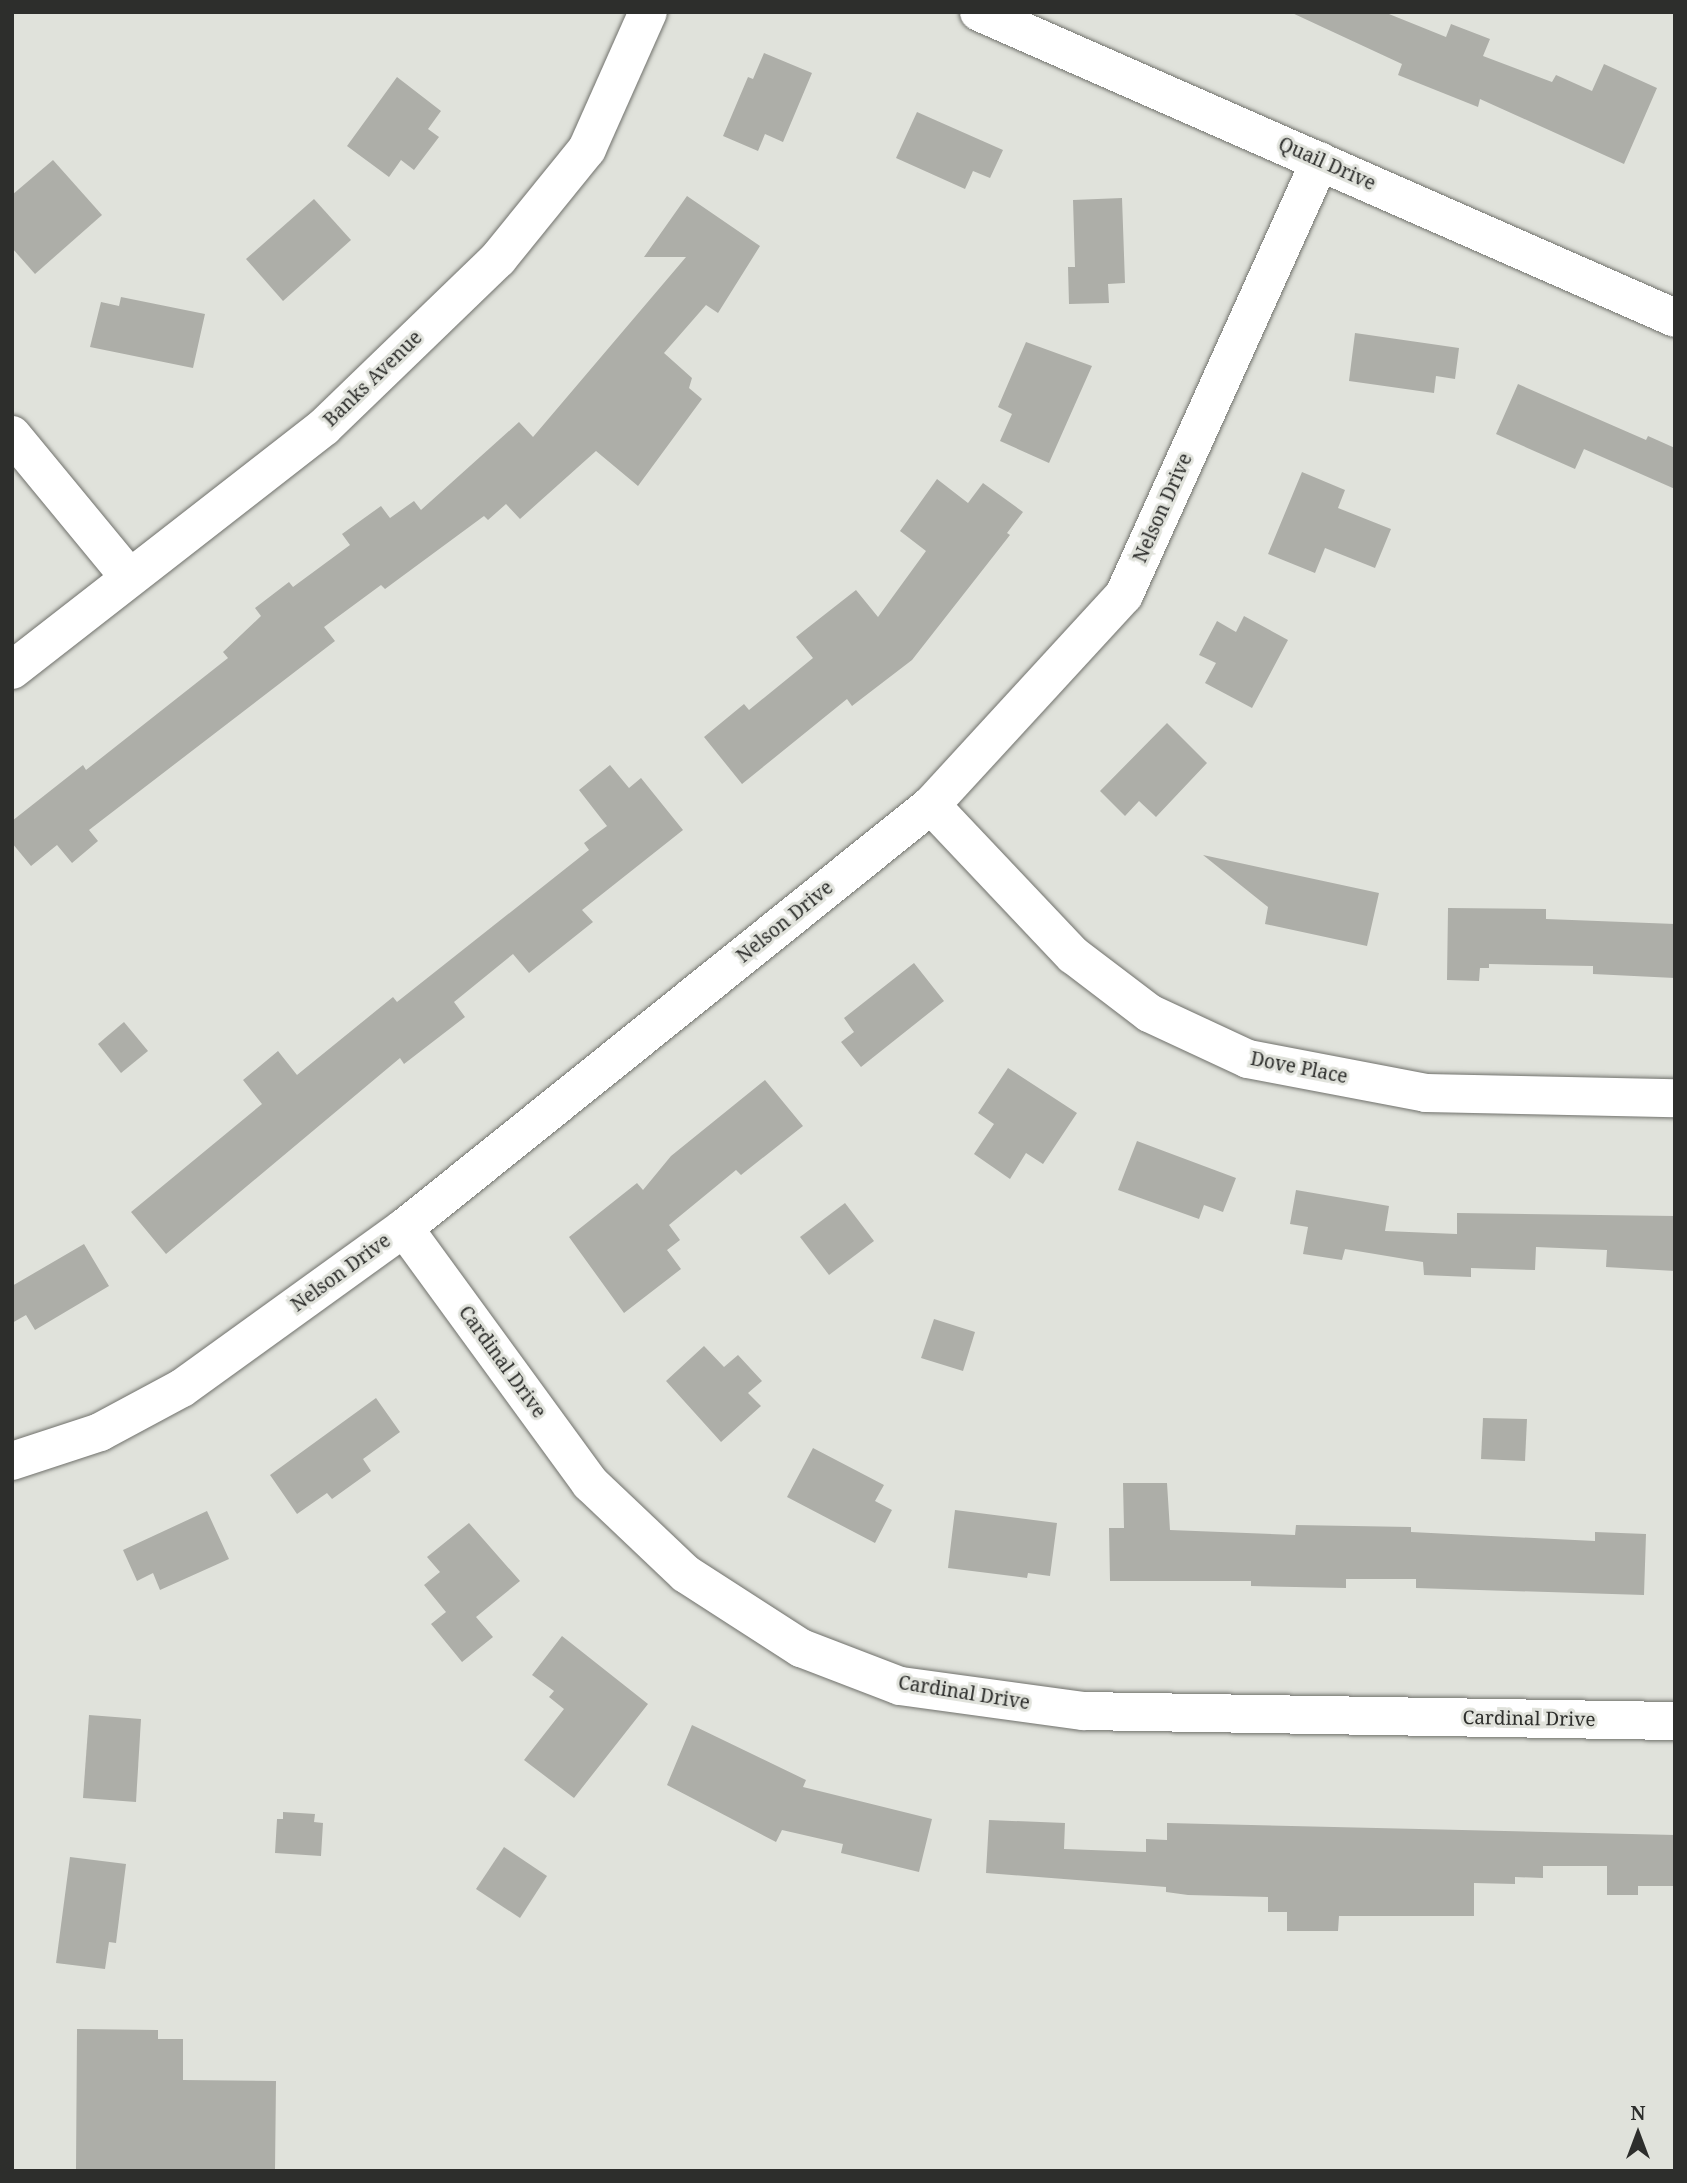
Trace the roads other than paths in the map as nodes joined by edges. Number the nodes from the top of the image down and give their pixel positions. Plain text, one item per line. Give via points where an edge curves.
1 (648, 12) edge
2 (979, 12) edge
3 (1320, 161) junction
4 (1675, 318) edge
5 (12, 435) edge
6 (130, 577) junction
7 (12, 670) edge
8 (931, 805) junction
9 (1675, 1098) edge
10 (404, 1228) junction
11 (12, 1461) edge
12 (1675, 1721) edge

1 - 6 street, Banks Avenue via 587,149 498,259 324,427
2 - 3 street, Quail Drive
3 - 4 street, Quail Drive
3 - 8 street, Nelson Drive via 1124,595
5 - 6 street
6 - 7 street, Banks Avenue
8 - 9 street, Dove Place via 1073,956 1149,1013 1248,1059 1426,1093
8 - 10 street, Nelson Drive
10 - 11 street, Nelson Drive via 182,1388 100,1432
10 - 12 street, Cardinal Drive via 590,1483 686,1574 813,1652 900,1686 1083,1711

